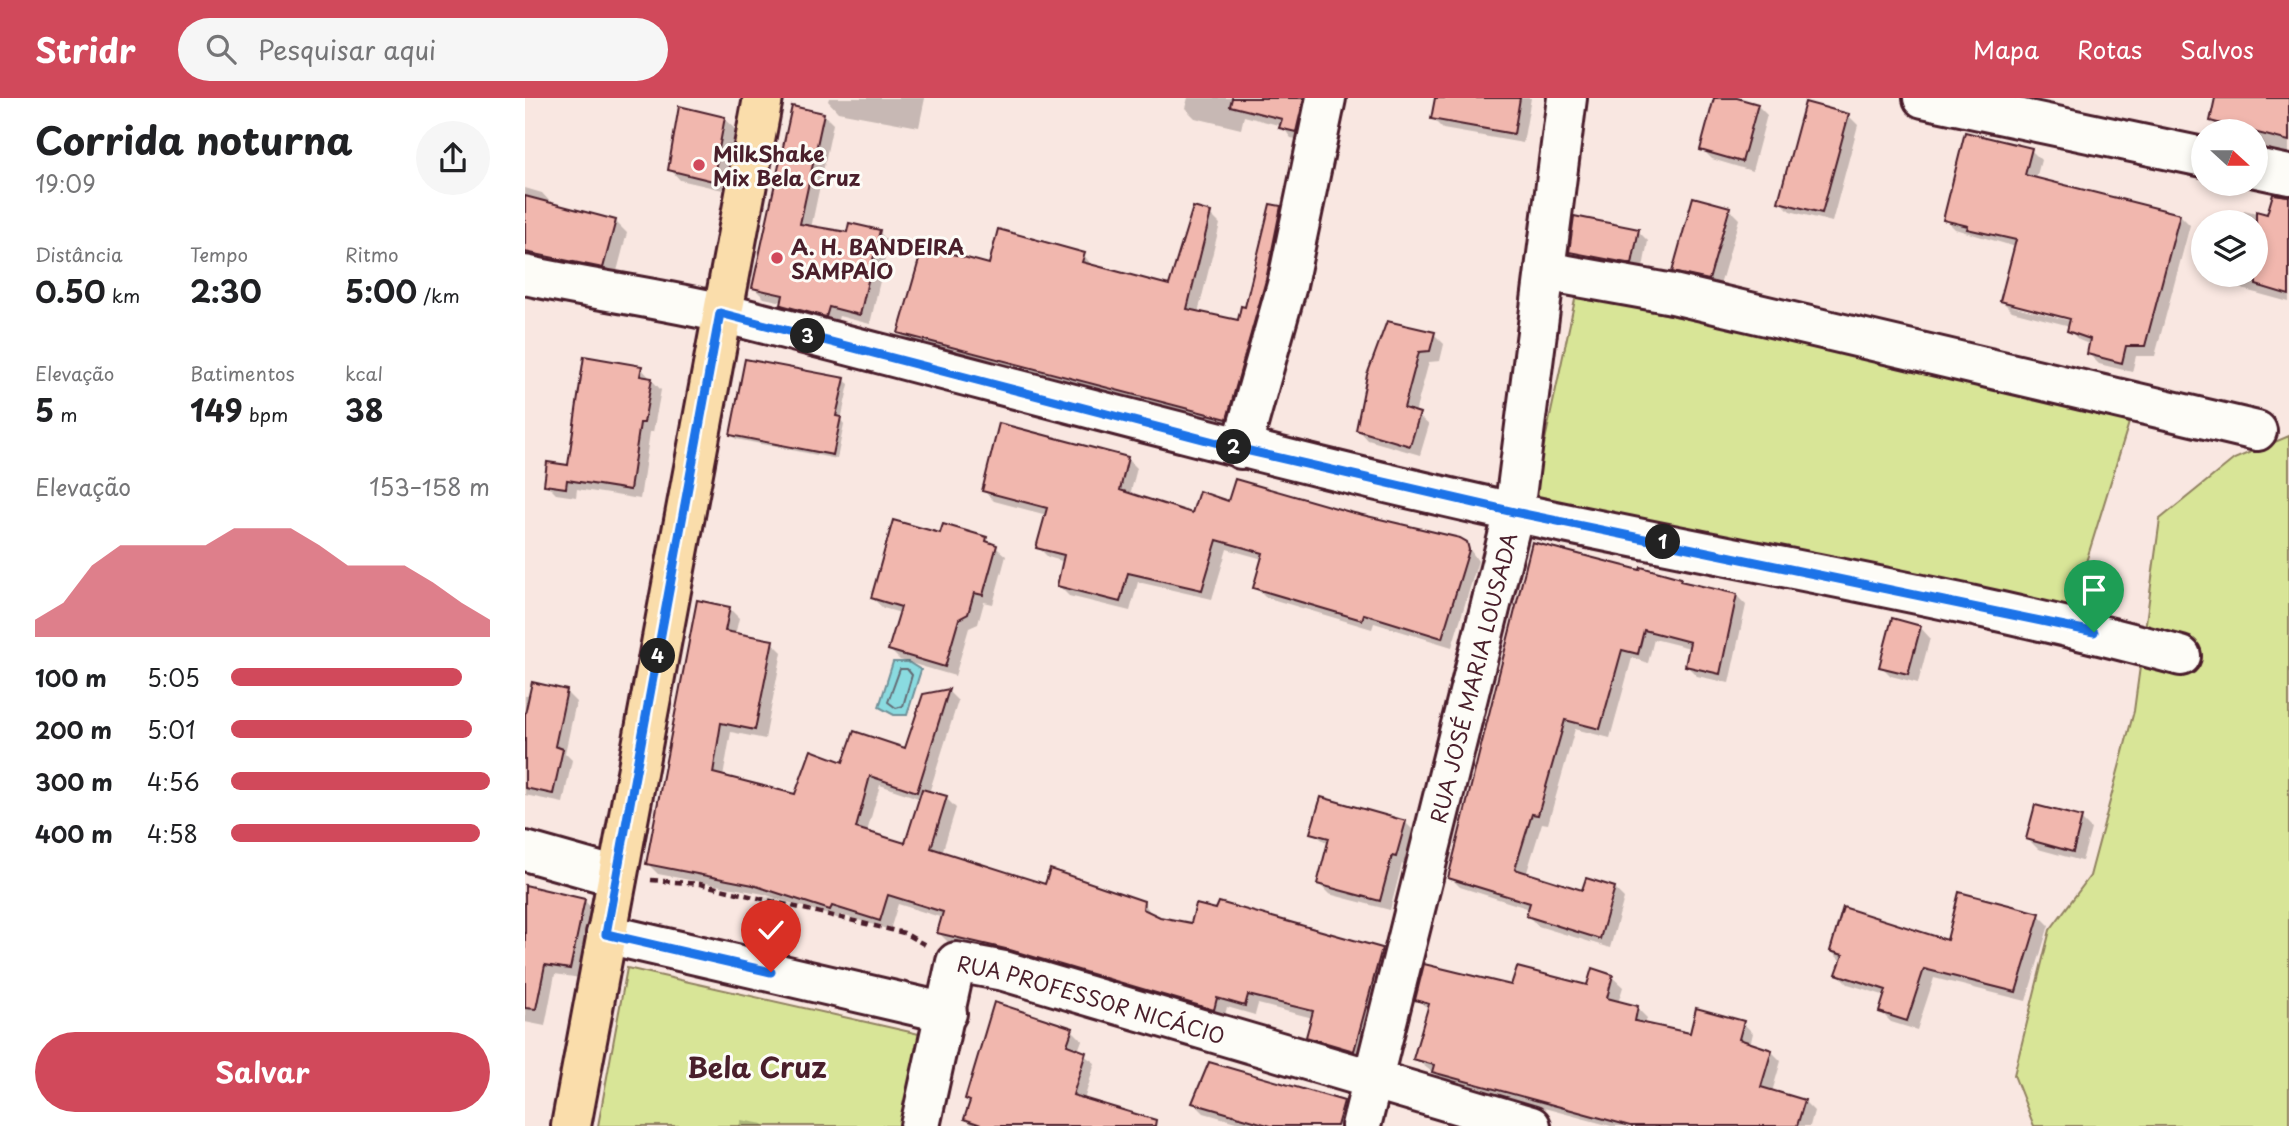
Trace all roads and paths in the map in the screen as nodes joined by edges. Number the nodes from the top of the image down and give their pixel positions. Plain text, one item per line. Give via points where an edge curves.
1 (763, 98) edge
2 (1326, 98) edge
3 (1567, 98) edge
4 (1923, 98) edge
5 (2191, 154) edge
6 (2268, 171) edge
7 (2289, 175) edge
8 (1545, 271) junction
9 (525, 275) edge
10 (720, 313) junction
11 (2257, 431) dead end
12 (1241, 449) junction
13 (1514, 512) junction
14 (2181, 656) dead end
15 (525, 851) edge
16 (617, 877) junction
17 (606, 934) junction
18 (955, 962) junction
19 (947, 1013) junction
20 (1372, 1082) junction
21 (571, 1126) edge
22 (920, 1126) edge
23 (1361, 1126) edge
24 (1531, 1126) edge

1 - 10 main road
2 - 12 street via 1287,285
3 - 8 street, RUA JOSÉ MARIA LOUSADA
4 - 5 street
6 - 7 street
8 - 11 street via 1673,293
8 - 13 street, RUA JOSÉ MARIA LOUSADA
9 - 10 street
10 - 12 street
10 - 16 main road
12 - 13 street
13 - 14 street via 2094,632
13 - 20 street, RUA JOSÉ MARIA LOUSADA
15 - 16 street
16 - 17 main road
16 - 18 path via 700,884 904,933
17 - 19 street, RUA PROFESSOR NICÁCIO
17 - 21 main road
18 - 19 street, RUA PROFESSOR NICÁCIO
18 - 20 street, RUA PROFESSOR NICÁCIO via 1004,971
19 - 22 street
20 - 23 street, RUA JOSÉ MARIA LOUSADA
20 - 24 street, RUA PROFESSOR NICÁCIO

